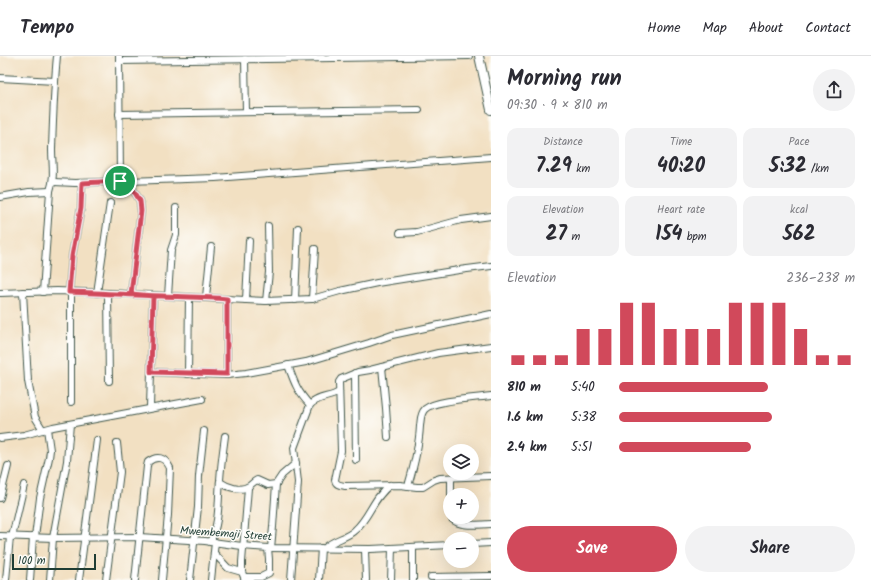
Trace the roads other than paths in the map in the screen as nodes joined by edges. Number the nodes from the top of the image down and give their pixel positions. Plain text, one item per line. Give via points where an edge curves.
1 (57, 56) edge
2 (469, 56) edge
3 (479, 56) edge
4 (119, 58) edge
5 (245, 59) junction
6 (488, 76) edge
7 (0, 78) edge
8 (55, 81) junction
9 (419, 110) dead end
10 (491, 110) edge
11 (246, 112) junction
12 (120, 114) junction
13 (491, 157) edge
14 (120, 181) junction
15 (128, 181) junction
16 (54, 182) junction
17 (82, 183) junction
18 (50, 191) junction
19 (0, 197) edge
20 (110, 203) dead end
21 (176, 208) dead end
22 (491, 216) edge
23 (268, 226) dead end
24 (298, 228) dead end
25 (400, 233) dead end
26 (249, 241) dead end
27 (211, 247) dead end
28 (315, 249) dead end
29 (491, 266) edge
30 (23, 292) junction
31 (43, 292) junction
32 (70, 292) junction
33 (0, 293) edge
34 (97, 293) junction
35 (108, 293) junction
36 (131, 294) junction
37 (153, 296) junction
38 (168, 296) junction
39 (189, 297) junction
40 (206, 297) junction
41 (227, 299) junction
42 (312, 299) junction
43 (246, 300) junction
44 (295, 300) junction
45 (266, 301) junction
46 (491, 314) edge
47 (491, 346) edge
48 (288, 365) junction
49 (382, 366) junction
50 (151, 372) junction
51 (356, 373) junction
52 (188, 374) junction
53 (227, 374) junction
54 (108, 381) dead end
55 (339, 392) junction
56 (491, 396) edge
57 (202, 399) dead end
58 (72, 402) dead end
59 (310, 405) junction
60 (150, 408) junction
61 (70, 424) junction
62 (45, 430) junction
63 (204, 431) dead end
64 (225, 436) dead end
65 (388, 437) dead end
66 (0, 438) edge
67 (96, 440) dead end
68 (117, 443) dead end
69 (356, 460) dead end
70 (296, 463) junction
71 (8, 466) dead end
72 (491, 476) edge
73 (479, 477) edge
74 (443, 478) edge
75 (220, 482) junction
76 (276, 484) junction
77 (24, 485) dead end
78 (390, 485) junction
79 (408, 486) junction
80 (248, 488) junction
81 (0, 498) edge
82 (479, 524) edge
83 (491, 524) edge
84 (0, 536) edge
85 (11, 537) junction
86 (34, 537) junction
87 (139, 537) junction
88 (53, 538) junction
89 (84, 538) junction
90 (111, 538) junction
91 (165, 540) junction
92 (194, 541) junction
93 (212, 542) junction
94 (491, 543) edge
95 (479, 544) edge
96 (443, 545) edge
97 (242, 546) junction
98 (413, 547) junction
99 (269, 548) junction
100 (294, 548) junction
101 (323, 548) junction
102 (392, 548) junction
103 (365, 549) junction
104 (214, 554) junction
105 (243, 576) edge
106 (491, 576) edge
107 (431, 577) dead end
108 (6, 580) edge
109 (30, 580) edge
110 (50, 580) edge
111 (80, 580) edge
112 (106, 580) edge
113 (135, 580) edge
114 (162, 580) edge
115 (190, 580) edge
116 (211, 580) edge
117 (291, 580) edge
118 (319, 580) edge
119 (366, 580) edge
120 (390, 580) edge
121 (414, 580) edge

1 - 8 street
2 - 5 street
3 - 6 street
4 - 5 street
4 - 12 street
5 - 11 street
6 - 10 street
7 - 8 street
8 - 16 street via 52,151
9 - 11 street
11 - 12 street
12 - 14 street
13 - 15 street via 215,178
14 - 15 street
14 - 17 street
15 - 36 street via 140,201 141,211
16 - 17 street
16 - 18 street
17 - 32 street
18 - 19 street
18 - 31 street
20 - 34 street
21 - 38 street via 176,235 171,250
22 - 25 street via 461,220 417,232
23 - 45 street via 269,272
24 - 44 street
26 - 43 street
27 - 40 street
28 - 42 street
29 - 42 street via 377,283
30 - 31 street
30 - 33 street
30 - 62 street via 28,381 35,417
31 - 32 street
32 - 34 street
32 - 58 street
34 - 35 street
35 - 36 street
35 - 54 street
36 - 37 street
37 - 38 street
37 - 50 street
38 - 39 street
39 - 40 street
39 - 52 street
40 - 41 street
41 - 43 street
41 - 53 street
42 - 44 street
43 - 45 street
44 - 45 street
46 - 48 street via 392,335 306,362
47 - 49 street via 438,353
48 - 53 street
48 - 59 street via 296,387
49 - 51 street
49 - 65 street
50 - 52 street
50 - 60 street
51 - 55 street via 340,380
51 - 69 street
52 - 53 street
55 - 59 street via 332,397 314,400
55 - 78 street via 341,450 336,483 345,486
56 - 79 street via 447,401 425,409 422,413 419,443
57 - 60 street
59 - 70 street via 294,448
60 - 61 street
61 - 62 street
61 - 88 street via 67,461
62 - 66 street
62 - 86 street via 50,450
63 - 92 street
64 - 75 street
67 - 89 street
68 - 90 street via 120,472
70 - 76 street via 282,474
70 - 100 street via 298,482
71 - 81 street
72 - 73 street
74 - 79 street via 434,480 424,487
75 - 80 street via 228,487
75 - 93 street via 217,524
76 - 80 street via 268,485 257,480
76 - 99 street
77 - 85 street
78 - 79 street
78 - 101 street via 377,497 354,532
80 - 97 street
82 - 83 street
84 - 85 street, Mwembemaji Street
85 - 86 street, Mwembemaji Street
85 - 108 street
86 - 88 street, Mwembemaji Street
86 - 109 street
87 - 90 street, Mwembemaji Street
87 - 91 street, Mwembemaji Street
87 - 91 street via 148,462 160,458 170,468
87 - 113 street
88 - 89 street, Mwembemaji Street
88 - 110 street
89 - 90 street, Mwembemaji Street
89 - 111 street
90 - 112 street
91 - 92 street, Mwembemaji Street
91 - 114 street
92 - 93 street, Mwembemaji Street
92 - 115 street
93 - 97 street, Mwembemaji Street
93 - 104 street
94 - 95 street
96 - 98 street, Mwembemaji Street
97 - 99 street, Mwembemaji Street
97 - 105 street
98 - 102 street, Mwembemaji Street
98 - 121 street
99 - 100 street, Mwembemaji Street
99 - 105 street via 269,572 261,577
100 - 101 street, Mwembemaji Street
100 - 117 street
101 - 103 street, Mwembemaji Street
101 - 118 street
102 - 103 street, Mwembemaji Street
102 - 120 street
103 - 119 street
104 - 105 street via 228,568
104 - 116 street
106 - 107 street

